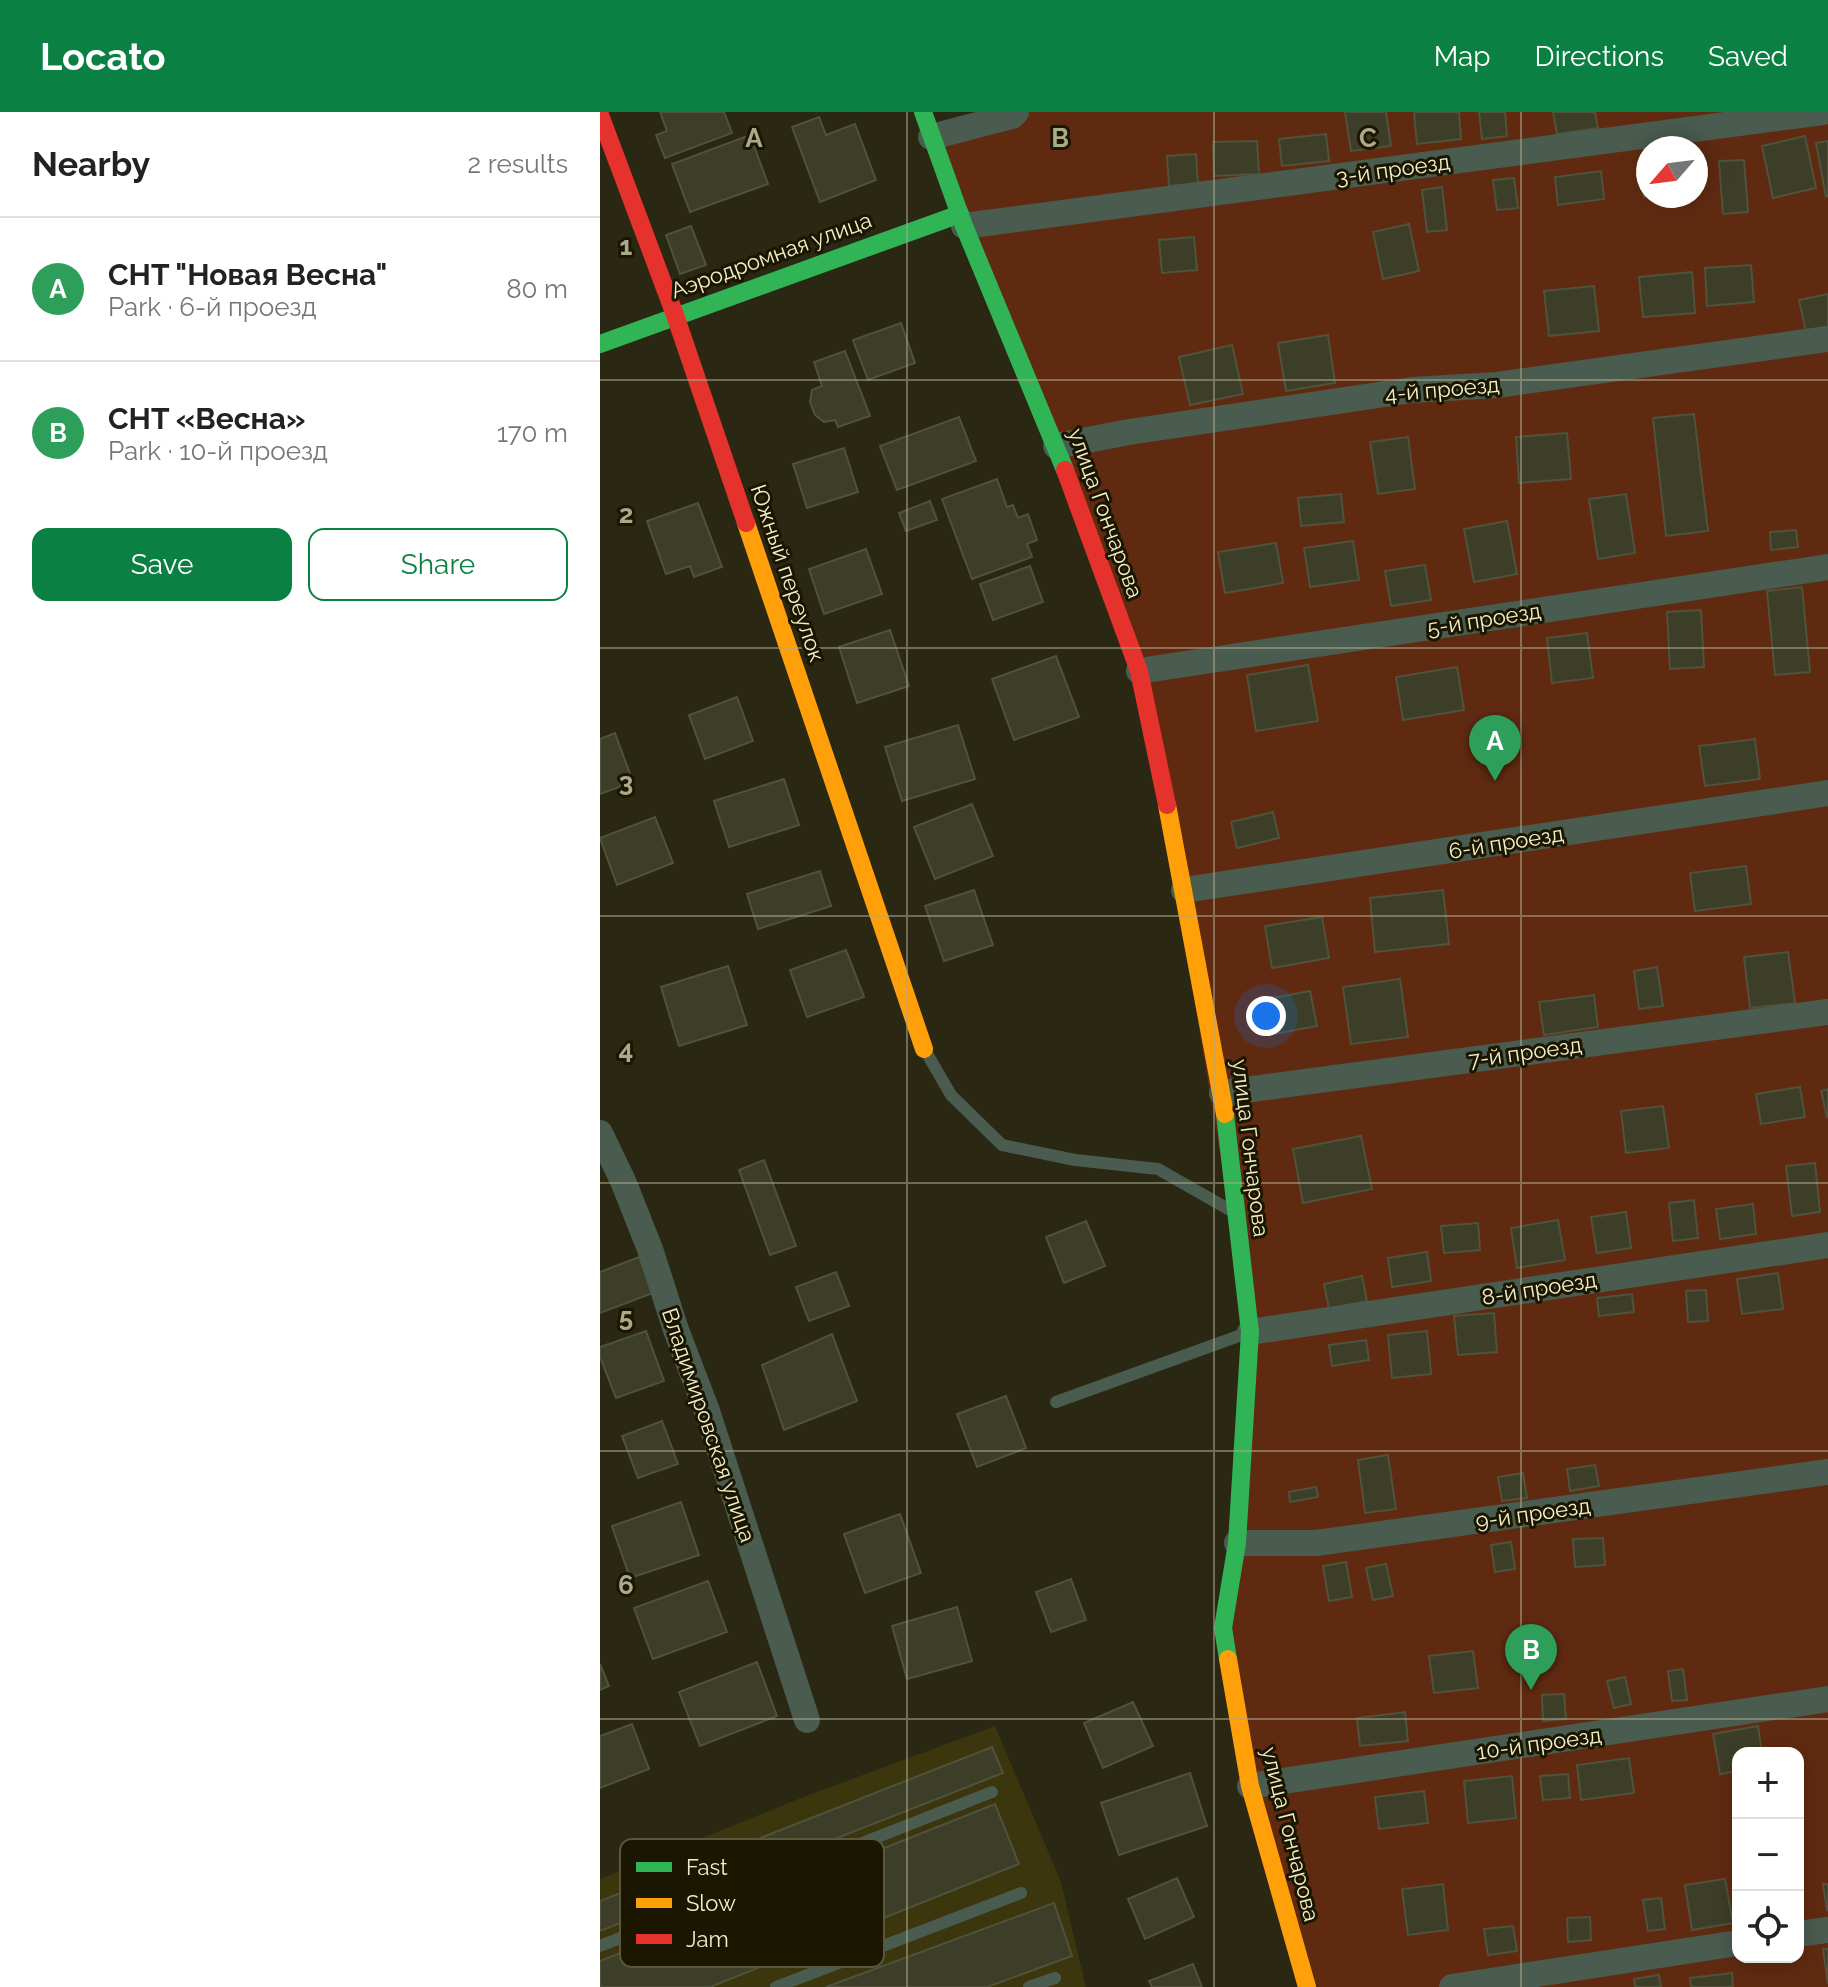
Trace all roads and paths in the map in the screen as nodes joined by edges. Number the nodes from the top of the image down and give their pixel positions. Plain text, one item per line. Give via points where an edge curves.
1 (923, 112) edge
2 (1016, 112) edge
3 (1823, 112) edge
4 (600, 115) edge
5 (931, 137) junction
6 (962, 220) junction
7 (675, 315) junction
8 (1828, 339) edge
9 (600, 344) edge
10 (1056, 446) junction
11 (1828, 567) edge
12 (1139, 671) junction
13 (1828, 793) edge
14 (1184, 890) junction
15 (1828, 1012) edge
16 (924, 1049) joint
17 (1222, 1093) junction
18 (601, 1136) edge
19 (1236, 1214) junction
20 (1828, 1245) edge
21 (1250, 1332) junction
22 (1056, 1402) dead end
23 (1828, 1472) edge
24 (1237, 1543) junction
25 (1828, 1699) edge
26 (807, 1720) dead end
27 (1250, 1786) junction
28 (992, 1792) dead end
29 (872, 1839) edge
30 (1021, 1893) dead end
31 (1828, 1930) edge
32 (1804, 1933) edge
33 (620, 1938) edge
34 (1732, 1944) edge
35 (600, 1946) edge
36 (884, 1946) edge
37 (828, 1967) edge
38 (1055, 1978) dead end
39 (776, 1987) edge
40 (1029, 1987) edge
41 (1307, 1987) edge
42 (1452, 1987) edge

1 - 5 street, улица Гончарова
2 - 5 street
3 - 6 street, 3-й проезд
4 - 7 street, Южный переулок
5 - 6 street, улица Гончарова
6 - 7 street, Аэродромная улица
6 - 10 street, улица Гончарова
7 - 9 street, Аэродромная улица
7 - 16 street, Южный переулок
8 - 10 street, 4-й проезд via 1497,385 1412,390
10 - 12 street, улица Гончарова
11 - 12 street, 5-й проезд
12 - 14 street, улица Гончарова
13 - 14 street, 6-й проезд
14 - 17 street, улица Гончарова
15 - 17 street, 7-й проезд
16 - 19 lane via 951,1095 1002,1145 1158,1169
17 - 19 street, улица Гончарова
18 - 26 street, Владимировская улица via 650,1249
19 - 21 street, улица Гончарова
20 - 21 street, 8-й проезд
21 - 22 lane
21 - 24 street, улица Гончарова
23 - 24 street, 9-й проезд via 1316,1543
24 - 27 street, улица Гончарова via 1223,1628
25 - 27 street, 10-й проезд
27 - 41 street, улица Гончарова
28 - 29 lane
30 - 36 lane
31 - 32 street
33 - 35 lane
34 - 42 street
37 - 39 lane
38 - 40 lane

